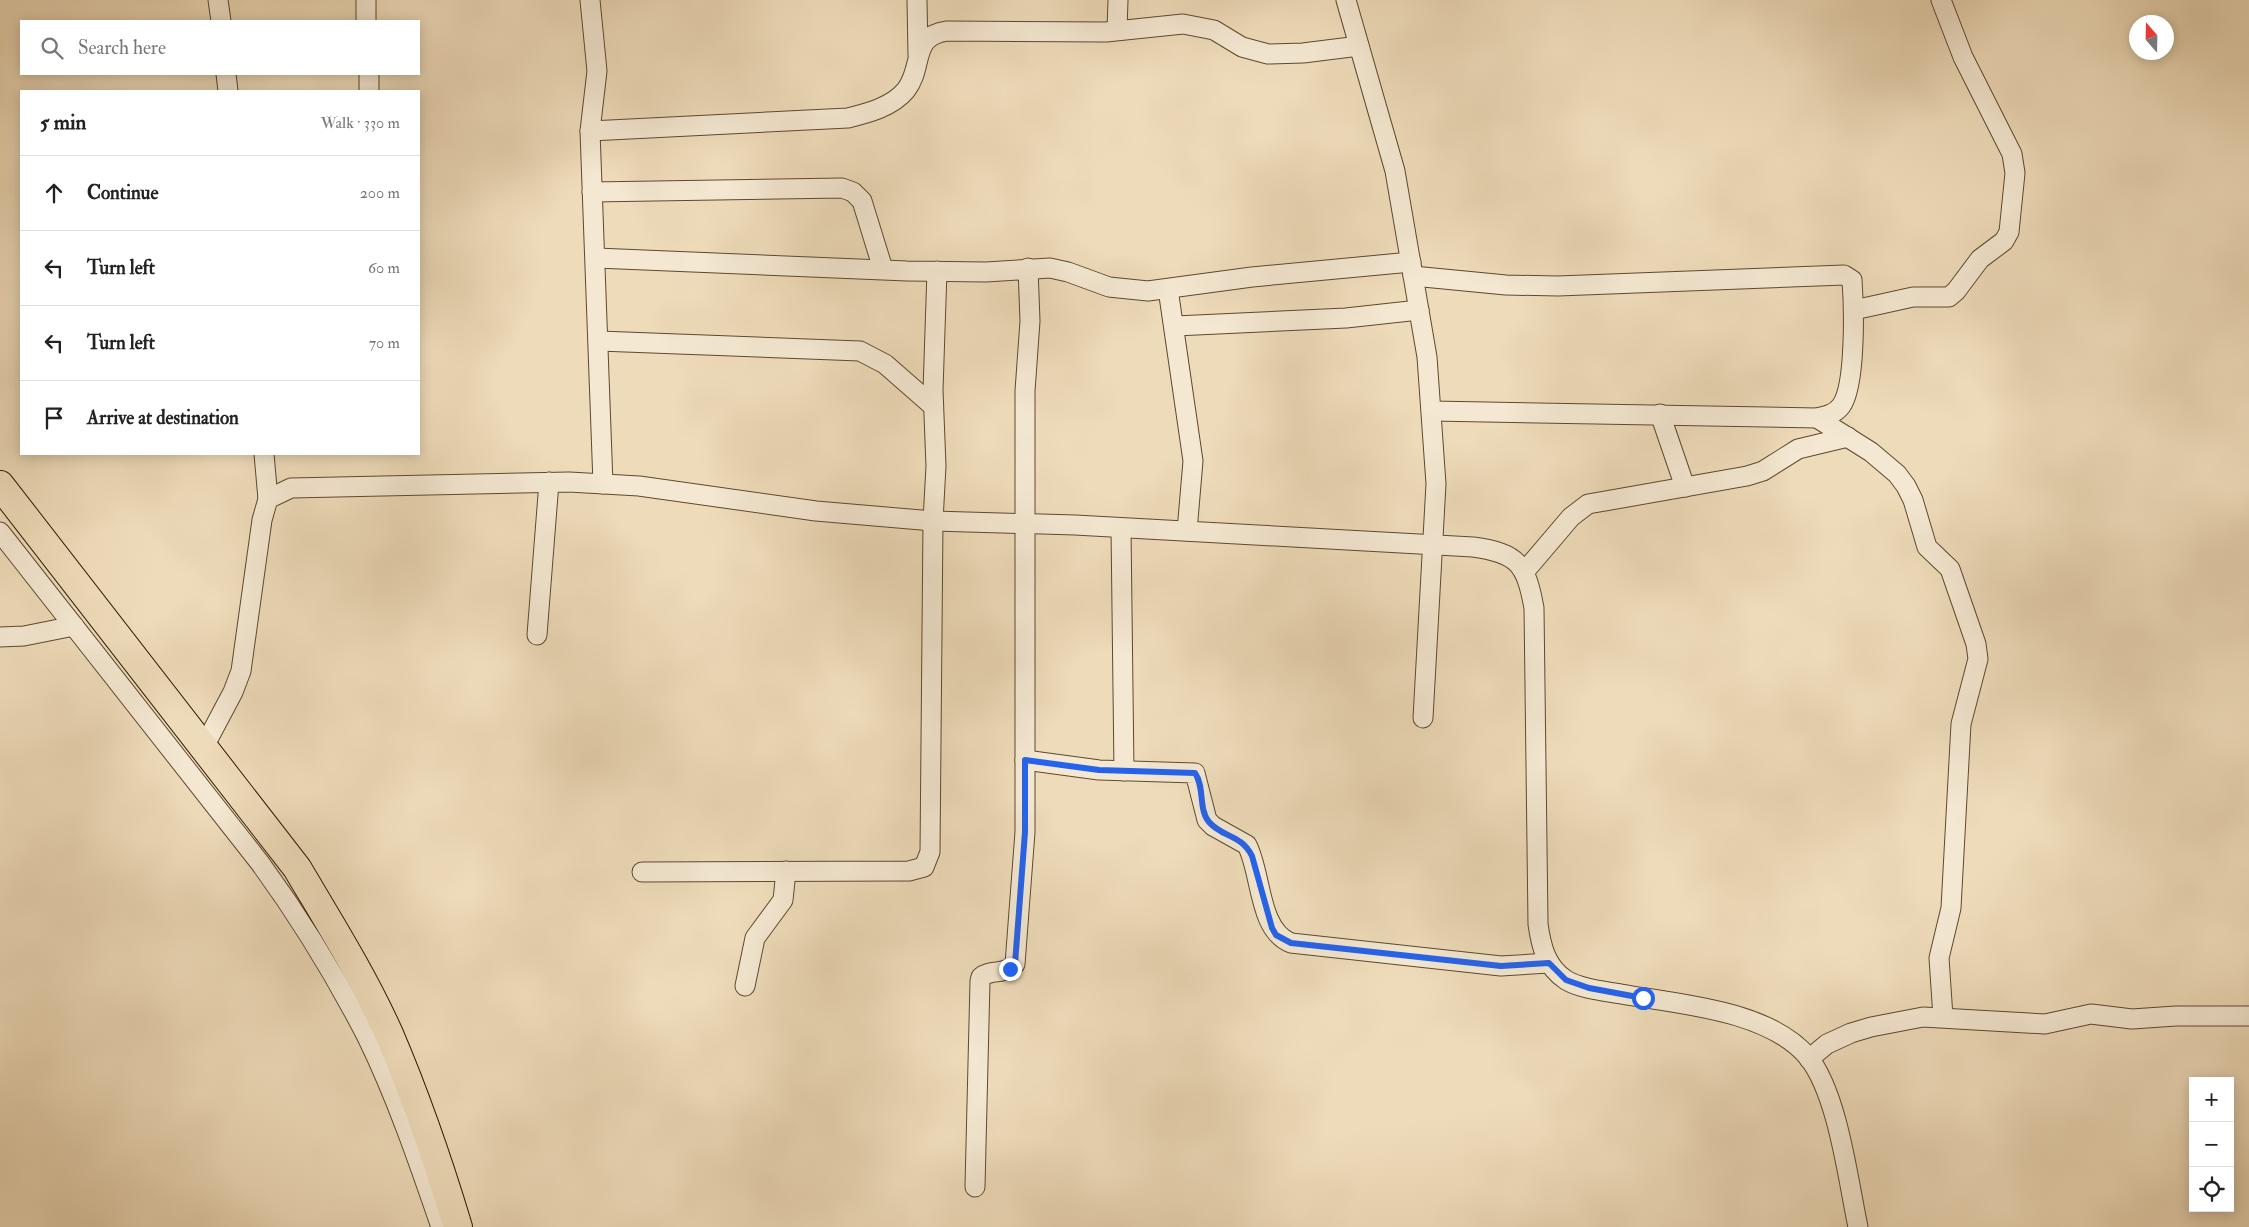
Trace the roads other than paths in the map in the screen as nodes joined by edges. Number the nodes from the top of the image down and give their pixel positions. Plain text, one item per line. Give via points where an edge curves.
1 (218, 0) edge
2 (366, 0) edge
3 (590, 0) edge
4 (918, 0) edge
5 (1118, 0) edge
6 (1346, 0) edge
7 (1942, 0) edge
8 (221, 20) edge
9 (366, 20) edge
10 (1117, 30) junction
11 (1359, 46) junction
12 (918, 56) junction
13 (226, 75) edge
14 (369, 75) edge
15 (228, 90) edge
16 (369, 90) edge
17 (590, 131) junction
18 (592, 192) junction
19 (596, 258) junction
20 (1028, 268) junction
21 (883, 269) junction
22 (1412, 269) junction
23 (937, 271) junction
24 (1168, 289) junction
25 (1419, 310) junction
26 (1854, 310) junction
27 (1175, 326) junction
28 (599, 341) junction
29 (933, 406) junction
30 (1432, 411) junction
31 (1660, 414) junction
32 (1818, 418) junction
33 (1848, 437) junction
34 (264, 455) edge
35 (0, 475) edge
36 (549, 482) junction
37 (603, 484) junction
38 (0, 485) edge
39 (1685, 487) junction
40 (268, 499) junction
41 (933, 521) junction
42 (1027, 524) junction
43 (1121, 528) junction
44 (1186, 531) junction
45 (0, 532) edge
46 (1433, 546) junction
47 (1525, 571) junction
48 (74, 626) junction
49 (537, 635) dead end
50 (0, 637) edge
51 (1423, 718) dead end
52 (207, 741) junction
53 (1025, 760) junction
54 (1124, 772) junction
55 (786, 871) junction
56 (642, 872) dead end
57 (1549, 963) junction
58 (745, 986) dead end
59 (2249, 1016) edge
60 (1942, 1017) junction
61 (1809, 1059) junction
62 (976, 1187) dead end
63 (441, 1227) edge
64 (458, 1227) edge
65 (469, 1227) edge
66 (1858, 1227) edge

1 - 8 street
2 - 9 street
3 - 17 street via 598,72
4 - 12 street
5 - 10 street
6 - 11 street
7 - 26 street via 1963,57 2012,154 2015,173 2007,238 1975,264 1949,297 1913,297
10 - 11 street via 1197,26 1214,30 1242,47 1268,54
10 - 12 street via 942,32 926,40
11 - 22 street via 1395,171
12 - 17 street via 906,90 883,107 848,118
13 - 15 street
14 - 16 street
17 - 18 street
18 - 19 street
18 - 21 street via 842,188 853,192 862,202
19 - 21 street
19 - 28 street
20 - 23 street via 986,272
20 - 24 street via 1050,268 1128,290
20 - 42 street via 1030,321 1025,392
21 - 23 street
22 - 24 street via 1252,277
22 - 25 street
22 - 26 street via 1506,285 1558,286 1844,275 1852,280
23 - 29 street
24 - 27 street
25 - 27 street via 1346,318
25 - 30 street
26 - 32 street via 1848,392 1840,408
27 - 44 street via 1193,461
28 - 29 street via 860,351 885,364
28 - 37 street
29 - 41 street via 936,466
30 - 31 street
30 - 46 street via 1436,484
31 - 32 street
31 - 39 street
32 - 33 street
33 - 39 street via 1798,448 1756,473
33 - 60 street via 1886,463 1906,486 1927,547 1950,569 1976,644 1978,659 1960,724 1951,908 1938,970
34 - 40 street
35 - 52 street
36 - 37 street
36 - 40 street via 291,488
36 - 49 street
37 - 41 street via 639,486 816,511
38 - 64 highway via 297,868 338,936 388,1033 434,1148
39 - 47 street via 1588,504 1571,517
40 - 52 street via 262,520 241,671
41 - 42 street
41 - 55 street via 928,862 924,868 909,870
42 - 43 street
42 - 53 street
43 - 44 street
43 - 54 street
44 - 46 street
45 - 48 street
46 - 47 street via 1496,550 1509,555
46 - 51 street
47 - 57 street via 1534,608 1538,924 1541,946
48 - 50 street via 24,636
48 - 63 street via 289,903 366,1036 416,1153
52 - 65 street via 305,862 347,932 402,1037 446,1145
53 - 54 street
53 - 62 street via 1025,832 1015,964 1010,969 980,977
54 - 57 street via 1195,773 1207,820 1242,841 1248,849 1269,921 1282,940 1301,945 1501,966
55 - 56 street
55 - 58 street via 783,900 755,938
57 - 61 street via 1566,980 1589,988 1757,1023 1797,1045
59 - 60 street via 2132,1019 2091,1014 2045,1024
60 - 61 street via 1923,1017 1858,1031 1827,1044
61 - 66 street via 1827,1095 1840,1139

